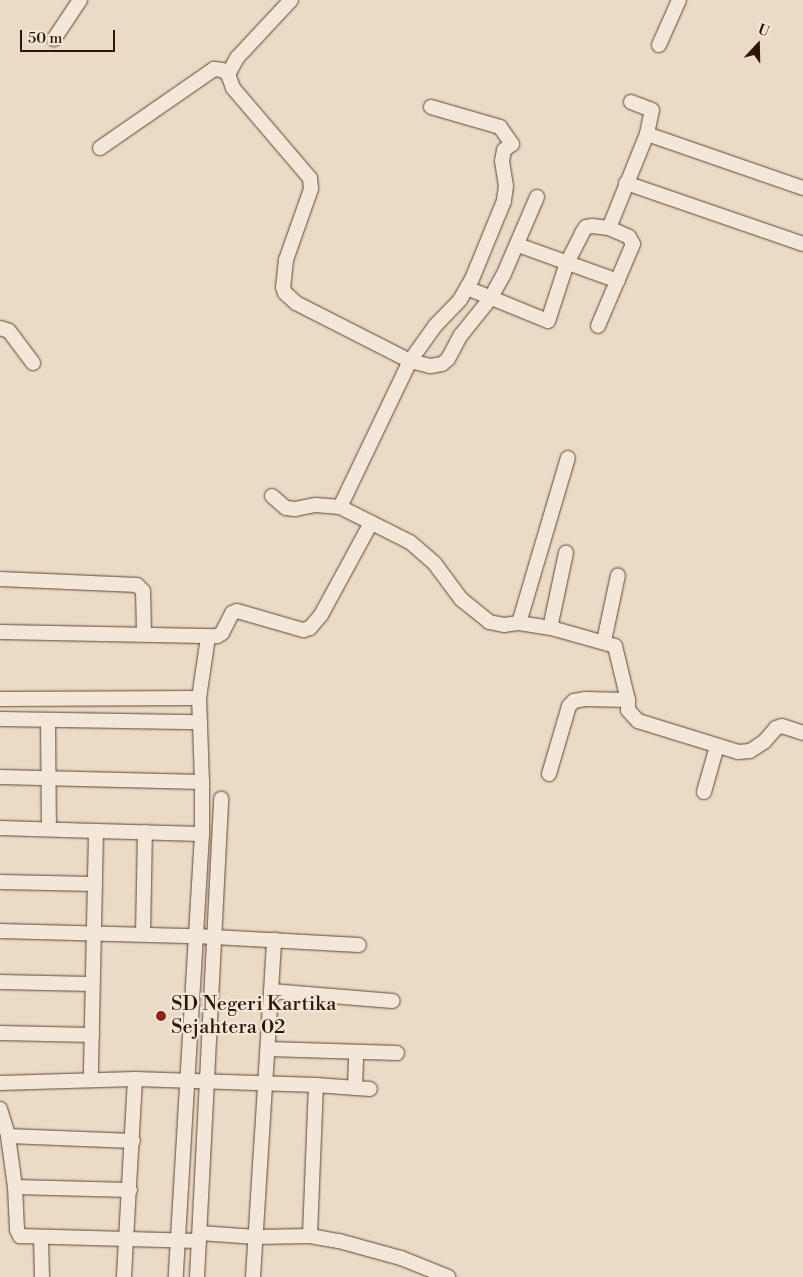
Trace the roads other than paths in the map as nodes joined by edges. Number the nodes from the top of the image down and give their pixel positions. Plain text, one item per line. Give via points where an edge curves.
1 (80, 0) edge
2 (291, 0) edge
3 (679, 0) edge
4 (54, 39) dead end
5 (659, 44) dead end
6 (228, 74) junction
7 (631, 102) dead end
8 (431, 107) dead end
9 (647, 134) junction
10 (100, 148) dead end
11 (626, 183) junction
12 (803, 188) edge
13 (537, 197) dead end
14 (608, 228) junction
15 (518, 244) junction
16 (803, 244) edge
17 (567, 263) junction
18 (618, 281) junction
19 (467, 288) junction
20 (490, 299) junction
21 (598, 326) dead end
22 (0, 328) edge
23 (410, 361) junction
24 (33, 363) dead end
25 (568, 458) dead end
26 (272, 496) dead end
27 (340, 507) junction
28 (371, 523) junction
29 (566, 554) dead end
30 (618, 575) dead end
31 (0, 578) edge
32 (519, 623) junction
33 (550, 628) junction
34 (0, 632) edge
35 (144, 633) junction
36 (208, 637) junction
37 (604, 641) junction
38 (199, 698) junction
39 (0, 699) edge
40 (628, 700) junction
41 (0, 719) edge
42 (48, 720) junction
43 (200, 722) junction
44 (803, 733) edge
45 (718, 746) junction
46 (549, 774) dead end
47 (0, 777) edge
48 (48, 778) junction
49 (202, 782) junction
50 (704, 792) dead end
51 (221, 799) dead end
52 (0, 828) edge
53 (49, 829) junction
54 (96, 831) junction
55 (145, 832) junction
56 (202, 834) junction
57 (0, 882) edge
58 (95, 884) junction
59 (0, 931) edge
60 (92, 932) junction
61 (143, 934) junction
62 (196, 936) junction
63 (215, 937) junction
64 (274, 940) junction
65 (359, 944) dead end
66 (0, 982) edge
67 (92, 984) junction
68 (271, 991) junction
69 (393, 1001) dead end
70 (0, 1033) edge
71 (92, 1035) junction
72 (268, 1049) junction
73 (356, 1052) junction
74 (397, 1053) dead end
75 (135, 1079) junction
76 (91, 1080) junction
77 (196, 1080) junction
78 (265, 1082) junction
79 (0, 1083) edge
80 (316, 1085) junction
81 (355, 1088) junction
82 (370, 1089) dead end
83 (0, 1109) edge
84 (8, 1136) junction
85 (133, 1141) junction
86 (15, 1187) junction
87 (130, 1190) junction
88 (310, 1236) junction
89 (40, 1237) junction
90 (256, 1237) junction
91 (127, 1239) junction
92 (190, 1239) junction
93 (42, 1277) edge
94 (124, 1277) edge
95 (176, 1277) edge
96 (197, 1277) edge
97 (252, 1277) edge
98 (448, 1277) edge

1 - 4 street
2 - 6 street via 237,58
3 - 5 street
6 - 10 street via 214,69
6 - 23 street via 233,88 310,178 311,189 286,260 284,293 296,303
7 - 9 street via 652,110
8 - 19 street via 500,127 512,144 504,150 502,160 506,186 504,201
9 - 11 street
9 - 12 street
11 - 14 street
11 - 16 street
13 - 15 street
14 - 17 street via 586,227
14 - 18 street via 629,237 633,244
15 - 17 street
15 - 20 street
17 - 18 street
17 - 20 street via 548,321
18 - 21 street
19 - 20 street
19 - 23 street
20 - 23 street via 442,364 430,366
22 - 24 street via 10,331
23 - 27 street
25 - 32 street
26 - 27 street via 286,508 316,504
27 - 28 street
28 - 32 street via 423,552 461,599 489,622
28 - 36 street via 321,615 310,628 296,629 237,611 232,613 222,633
29 - 33 street
30 - 37 street
31 - 35 street via 137,585 143,590
32 - 33 street
33 - 37 street
34 - 35 street
35 - 36 street
36 - 38 street
37 - 40 street via 615,646
38 - 39 street
38 - 43 street
40 - 45 street via 628,710 638,721
40 - 46 street via 574,701 569,706
41 - 42 street
42 - 43 street
42 - 48 street
43 - 49 street
44 - 45 street via 782,726 776,728 750,752
45 - 50 street
47 - 48 street
48 - 49 street
48 - 53 street
49 - 56 street
51 - 63 street
52 - 53 street
53 - 54 street
54 - 55 street
54 - 58 street
55 - 56 street
55 - 61 street
56 - 62 street
57 - 58 street
58 - 60 street
59 - 60 street
60 - 61 street
60 - 67 street
61 - 62 street
62 - 63 street
62 - 77 street
63 - 64 street
63 - 77 street
64 - 65 street
64 - 68 street
66 - 67 street
67 - 71 street
68 - 69 street
68 - 72 street
70 - 71 street
71 - 76 street
72 - 73 street
72 - 78 street
73 - 74 street
73 - 81 street
75 - 76 street
75 - 77 street
75 - 85 street
76 - 79 street
77 - 78 street
77 - 92 street
77 - 92 street
78 - 80 street
78 - 90 street
80 - 81 street
80 - 88 street
81 - 82 street
83 - 84 street
84 - 85 street
84 - 86 street
85 - 87 street
86 - 87 street
86 - 89 street via 17,1234 24,1238
87 - 91 street
88 - 90 street
88 - 98 street via 372,1248
89 - 91 street
89 - 93 street
90 - 92 street
90 - 97 street
91 - 92 street
91 - 94 street
92 - 95 street
92 - 96 street

